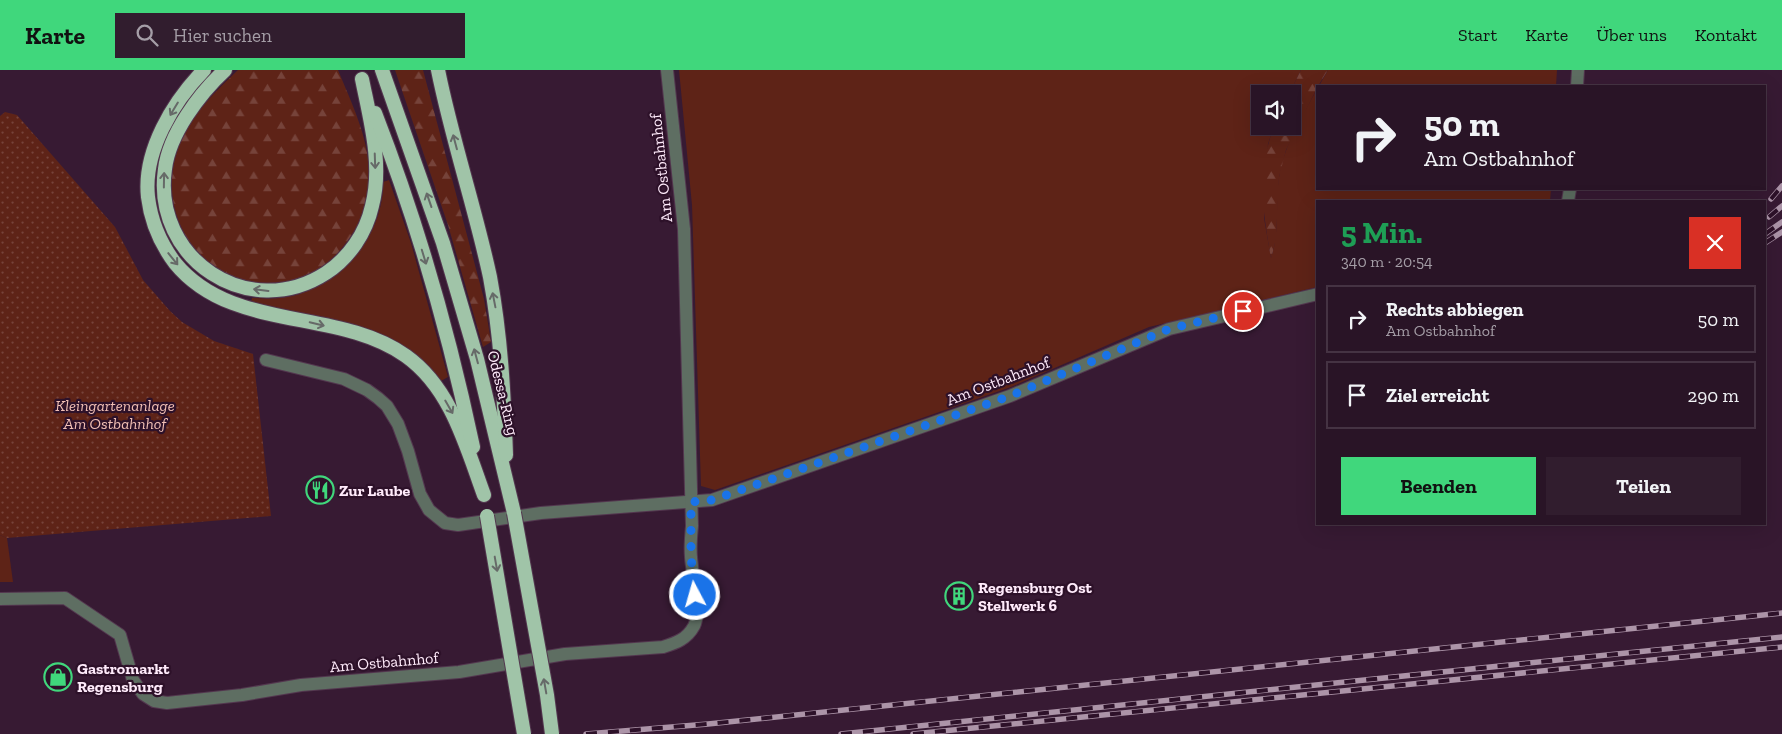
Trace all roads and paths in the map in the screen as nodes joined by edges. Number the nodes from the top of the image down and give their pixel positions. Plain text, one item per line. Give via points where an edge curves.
1 (204, 70) edge
2 (225, 70) edge
3 (382, 70) edge
4 (438, 70) edge
5 (666, 70) edge
6 (1578, 70) edge
7 (360, 74) edge
8 (1577, 85) edge
9 (1316, 294) edge
10 (266, 360) dead end
11 (508, 488) junction
12 (484, 495) junction
13 (691, 502) junction
14 (0, 599) edge
15 (524, 734) edge
16 (552, 734) edge

1 -> 12 highway via 182,96 167,122 150,164 147,186 150,210 165,249 188,277 226,300 249,309 365,336 385,344 424,370 453,414
7 -> 2 highway via 375,161 372,206 364,229 354,248 334,268 312,282 266,292 241,288 218,278 193,258 178,238 164,195 165,169 176,136 194,104
11 -> 3 highway, Odessa-Ring via 477,359 443,243
11 -> 4 highway via 500,335 489,275
5 - 13 street, Am Ostbahnhof via 684,229
6 - 8 street
7 -> 12 highway via 394,160 424,255 456,369
9 - 13 street, Am Ostbahnhof via 1169,329 1010,396 712,500
10 - 13 street, Am Ostbahnhof via 344,379 367,390 387,406 398,424 420,494 429,510 445,523 458,525 541,513
16 -> 11 highway, Odessa-Ring, bridge
12 -> 15 highway, bridge
13 - 14 street, Am Ostbahnhof via 691,557 697,614 687,635 678,642 663,646 565,654 459,672 300,685 167,703 154,701 143,694 133,680 120,635 65,598

